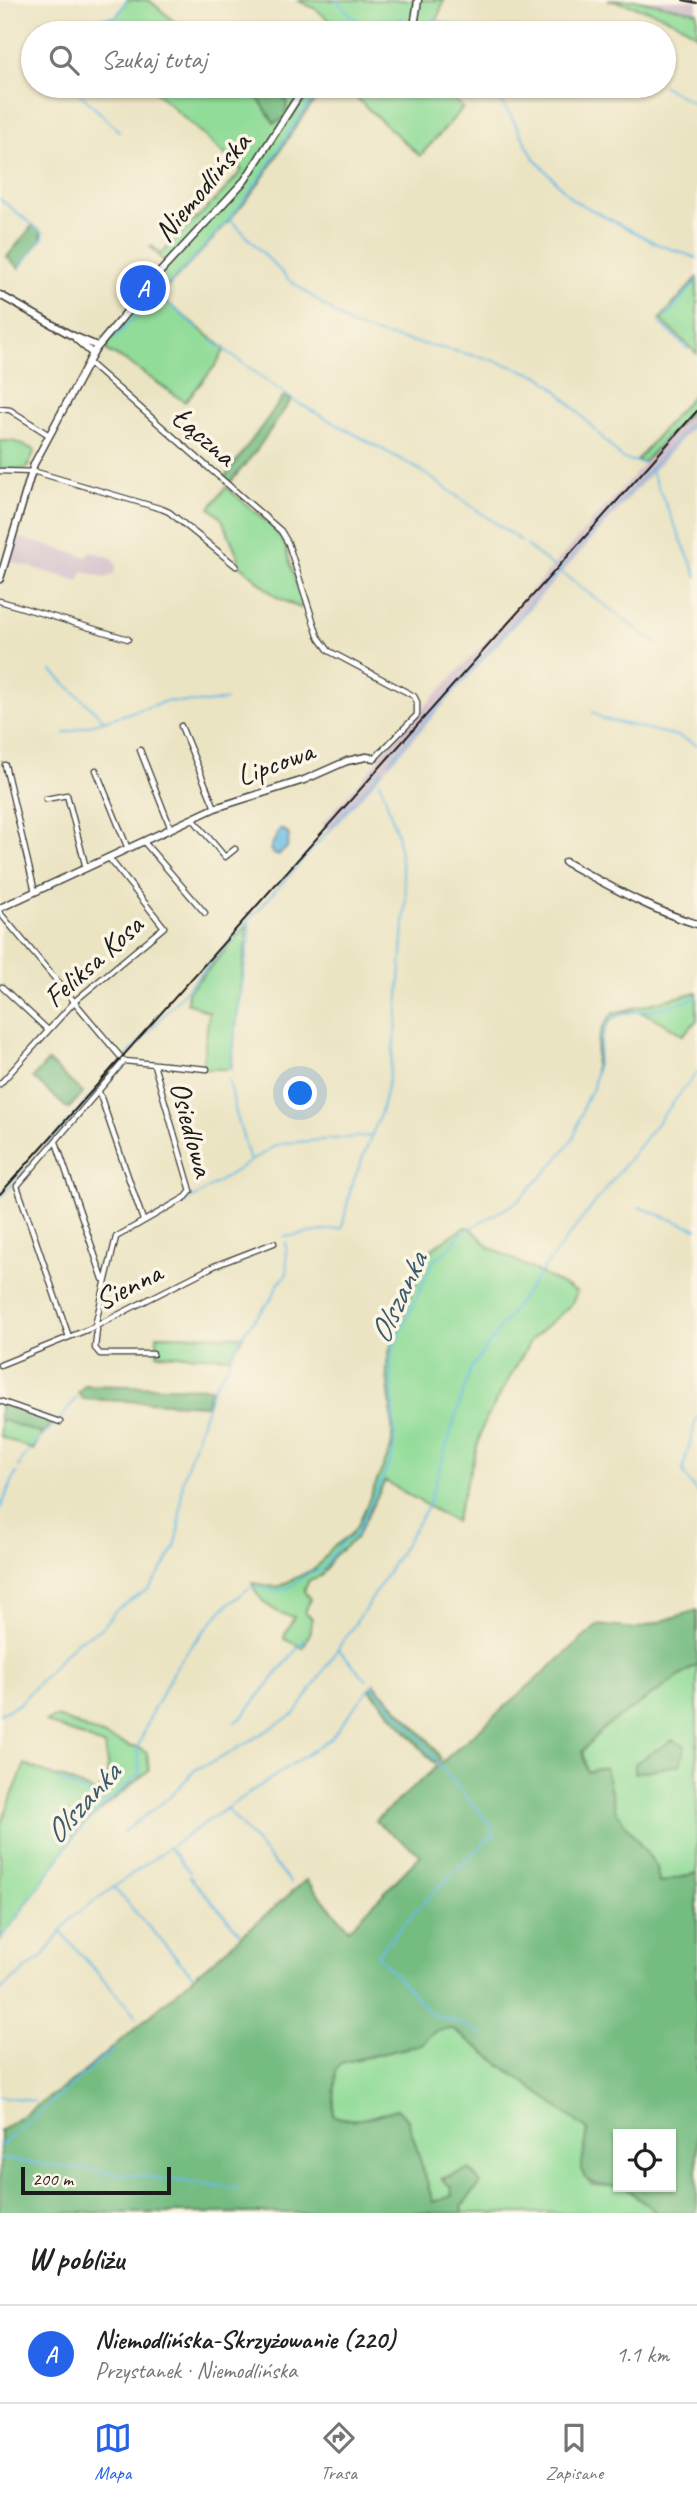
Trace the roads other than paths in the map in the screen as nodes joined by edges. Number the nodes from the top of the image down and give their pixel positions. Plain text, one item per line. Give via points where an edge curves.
1 (418, 0) edge
2 (415, 21) edge
3 (298, 98) edge
4 (0, 295) edge
5 (71, 335) junction
6 (97, 346) junction
7 (93, 354) junction
8 (88, 362) junction
9 (0, 409) edge
10 (49, 435) junction
11 (0, 471) edge
12 (32, 471) junction
13 (236, 566) dead end
14 (0, 579) edge
15 (0, 601) edge
16 (128, 639) dead end
17 (181, 726) dead end
18 (141, 750) dead end
19 (375, 758) joint
20 (5, 765) dead end
21 (96, 769) dead end
22 (46, 799) dead end
23 (215, 808) junction
24 (193, 818) junction
25 (171, 829) junction
26 (144, 842) junction
27 (128, 849) junction
28 (235, 849) dead end
29 (109, 858) junction
30 (565, 862) dead end
31 (86, 868) junction
32 (34, 892) junction
33 (0, 908) edge
34 (0, 913) edge
35 (205, 914) dead end
36 (697, 924) edge
37 (2, 987) edge
38 (75, 1001) junction
39 (48, 1030) junction
40 (124, 1061) junction
41 (153, 1065) junction
42 (207, 1069) dead end
43 (0, 1084) edge
44 (99, 1091) junction
45 (55, 1141) junction
46 (143, 1220) junction
47 (274, 1243) dead end
48 (104, 1282) junction
49 (95, 1326) junction
50 (69, 1337) junction
51 (153, 1354) dead end
52 (0, 1365) edge
53 (0, 1401) edge
54 (60, 1422) dead end

1 - 2 street
3 - 6 street, Niemodlińska via 245,180
4 - 5 street
5 - 6 street
5 - 7 street
6 - 7 street, Niemodlińska
7 - 8 street, Niemodlińska
8 - 10 street, Niemodlińska
8 - 19 street, Łączna via 281,531 289,543 318,636 329,651 414,696 417,715
9 - 10 street via 10,410
10 - 12 street, Niemodlińska
11 - 12 street
12 - 13 street via 169,512
12 - 14 street, Niemodlińska
15 - 16 street
17 - 23 street
18 - 25 street
19 - 23 street, Lipcowa via 347,761
20 - 32 street
21 - 27 street
22 - 31 street via 67,795
23 - 24 street, Lipcowa
24 - 25 street, Lipcowa
24 - 28 street via 225,857
25 - 26 street, Lipcowa
26 - 27 street, Lipcowa
26 - 35 street
27 - 29 street, Lipcowa
29 - 31 street, Lipcowa
29 - 38 street, Feliksa Kosa via 164,927
30 - 36 street via 641,902
31 - 32 street, Lipcowa
32 - 33 street, Lipcowa
34 - 38 street
37 - 39 street, Feliksa Kosa
38 - 39 street, Feliksa Kosa
38 - 40 street
39 - 43 street, Feliksa Kosa
40 - 41 street, Osiedlowa
40 - 44 street
41 - 42 street, Osiedlowa
41 - 46 street, Osiedlowa via 191,1189 186,1197
44 - 45 street
44 - 46 street
45 - 48 street
45 - 50 street via 17,1186
46 - 48 street via 116,1237
47 - 49 street, Sienna via 215,1266
48 - 49 street
49 - 50 street, Sienna
49 - 51 street via 95,1348 100,1354
50 - 52 street, Sienna
53 - 54 street

